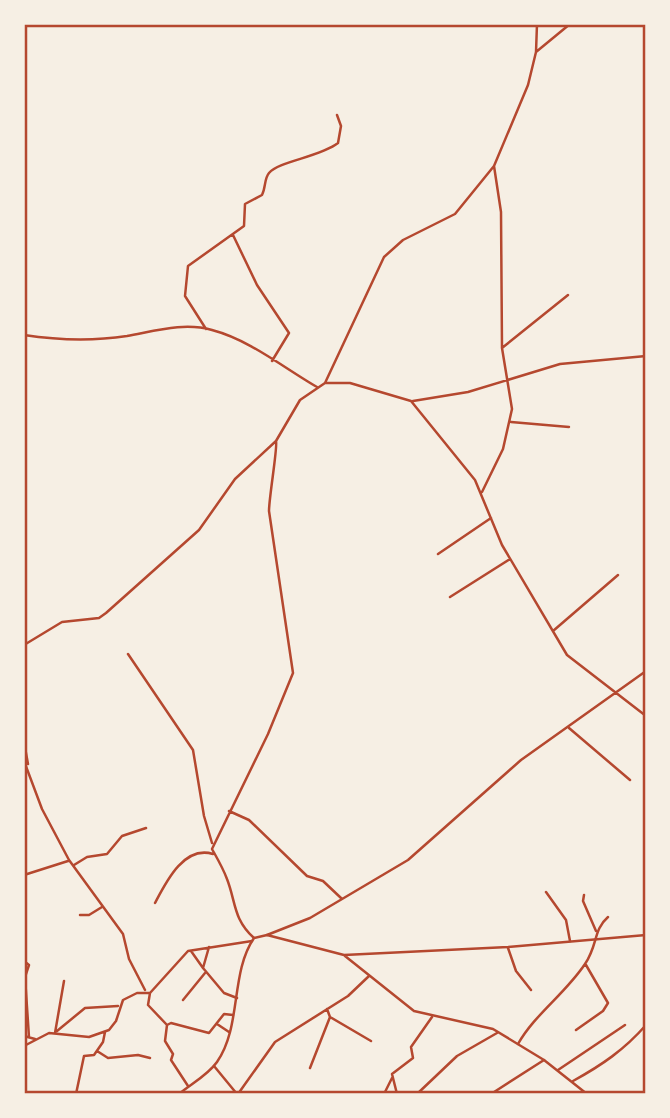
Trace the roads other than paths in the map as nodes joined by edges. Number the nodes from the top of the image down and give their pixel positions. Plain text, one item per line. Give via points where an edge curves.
1 (537, 24) edge
2 (570, 24) edge
3 (536, 52) junction
4 (337, 115) dead end
5 (494, 166) junction
6 (233, 235) junction
7 (568, 295) dead end
8 (206, 329) junction
9 (24, 335) edge
10 (502, 348) junction
11 (646, 356) edge
12 (272, 360) junction
13 (508, 379) junction
14 (325, 383) junction
15 (317, 387) junction
16 (411, 401) junction
17 (511, 422) junction
18 (569, 427) dead end
19 (276, 441) junction
20 (482, 492) junction
21 (491, 518) junction
22 (438, 554) dead end
23 (510, 559) junction
24 (618, 575) dead end
25 (450, 597) dead end
26 (553, 631) junction
27 (24, 645) edge
28 (128, 654) dead end
29 (646, 670) edge
30 (640, 674) junction
31 (646, 678) edge
32 (617, 692) junction
33 (646, 716) edge
34 (568, 727) junction
35 (24, 742) edge
36 (26, 762) edge
37 (630, 780) dead end
38 (32, 781) junction
39 (26, 783) edge
40 (229, 811) junction
41 (146, 828) dead end
42 (212, 844) junction
43 (215, 855) junction
44 (69, 860) junction
45 (74, 865) junction
46 (24, 875) edge
47 (546, 892) dead end
48 (584, 895) dead end
49 (341, 898) junction
50 (155, 903) dead end
51 (104, 906) junction
52 (80, 915) dead end
53 (608, 917) dead end
54 (596, 931) junction
55 (267, 935) junction
56 (646, 935) edge
57 (253, 939) junction
58 (597, 939) junction
59 (570, 941) junction
60 (209, 947) junction
61 (508, 947) junction
62 (191, 951) junction
63 (344, 955) junction
64 (24, 961) edge
65 (586, 964) junction
66 (203, 968) junction
67 (206, 972) junction
68 (369, 976) junction
69 (64, 981) dead end
70 (531, 990) dead end
71 (148, 992) junction
72 (237, 998) junction
73 (183, 1000) dead end
74 (119, 1006) junction
75 (327, 1009) junction
76 (234, 1016) junction
77 (330, 1017) junction
78 (432, 1017) junction
79 (217, 1024) junction
80 (625, 1025) dead end
81 (646, 1025) edge
82 (167, 1026) junction
83 (576, 1030) dead end
84 (105, 1031) junction
85 (229, 1032) junction
86 (498, 1032) junction
87 (55, 1033) junction
88 (27, 1037) edge
89 (35, 1039) junction
90 (371, 1041) dead end
91 (518, 1044) junction
92 (24, 1046) edge
93 (97, 1051) junction
94 (150, 1058) dead end
95 (544, 1060) junction
96 (214, 1066) junction
97 (310, 1068) dead end
98 (558, 1070) junction
99 (391, 1078) junction
100 (573, 1081) junction
101 (188, 1086) junction
102 (76, 1092) edge
103 (82, 1094) edge
104 (179, 1094) edge
105 (237, 1094) edge
106 (384, 1094) edge
107 (397, 1094) edge
108 (416, 1094) edge
109 (491, 1094) edge
110 (587, 1094) edge

1 - 3 street
2 - 3 street
3 - 5 street via 523,99
4 - 6 street via 341,126 338,143 273,170 266,177 262,195 246,203 245,223
5 - 10 street via 502,212
5 - 14 street via 455,214 403,240 384,257
6 - 8 street via 186,271 185,296
6 - 12 street via 257,285 289,332
7 - 10 street
8 - 9 street via 163,328 125,336 62,339
8 - 12 street via 236,339
10 - 13 street
11 - 13 street via 560,364
12 - 15 street
13 - 16 street via 455,395
13 - 17 street
14 - 15 street
14 - 16 street via 357,385
15 - 19 street via 294,407
16 - 20 street
17 - 18 street
17 - 20 street via 496,468
19 - 27 street via 235,479 190,540 106,614 62,622
19 - 40 street via 279,449 269,487 270,512 293,673
20 - 21 street
21 - 22 street
21 - 23 street
23 - 25 street
23 - 26 street
24 - 26 street
26 - 32 street via 571,660
28 - 42 street via 193,750
29 - 30 street
30 - 31 street
30 - 32 street
32 - 33 street
32 - 34 street
34 - 37 street
34 - 49 street via 522,760 408,860
35 - 36 street
36 - 38 street
38 - 39 street
38 - 44 street
40 - 42 street
40 - 49 street via 249,820 307,876 324,881
41 - 45 street via 122,836 107,854
42 - 43 street
43 - 50 street via 197,853 178,867
43 - 57 street via 228,881 231,904
44 - 45 street
44 - 46 street
45 - 51 street
47 - 59 street via 567,922
48 - 54 street
49 - 55 street via 303,921
51 - 52 street
51 - 71 street via 123,934 129,959
53 - 54 street
54 - 58 street
55 - 57 street
55 - 63 street
56 - 58 street
57 - 60 street
57 - 72 street
58 - 59 street
58 - 65 street
59 - 61 street
60 - 62 street
60 - 66 street
61 - 63 street
61 - 70 street via 516,971
62 - 66 street
62 - 71 street
63 - 68 street
64 - 88 street via 29,965 25,977
65 - 83 street via 608,1003
65 - 91 street
66 - 67 street
67 - 72 street via 224,993
67 - 73 street
68 - 75 street
68 - 78 street via 399,1002
69 - 87 street
71 - 74 street via 127,998
71 - 82 street via 150,1008
72 - 76 street
74 - 84 street via 114,1026
74 - 87 street via 85,1007
75 - 77 street
75 - 105 street via 275,1042
76 - 79 street via 224,1014
76 - 85 street
77 - 90 street
77 - 97 street
78 - 86 street
78 - 99 street via 411,1047 413,1058 393,1071
79 - 82 street via 209,1033 171,1023
79 - 85 street
80 - 98 street
81 - 100 street via 608,1062
82 - 101 street via 164,1041
84 - 87 street via 89,1037
84 - 93 street
85 - 96 street
86 - 91 street
86 - 108 street via 457,1056
87 - 89 street
88 - 89 street
89 - 92 street
91 - 95 street
93 - 94 street via 108,1058
93 - 102 street via 84,1056
95 - 98 street
95 - 109 street
96 - 101 street
96 - 105 street
98 - 100 street
99 - 106 street
99 - 107 street
100 - 110 street
101 - 104 street
102 - 103 street

